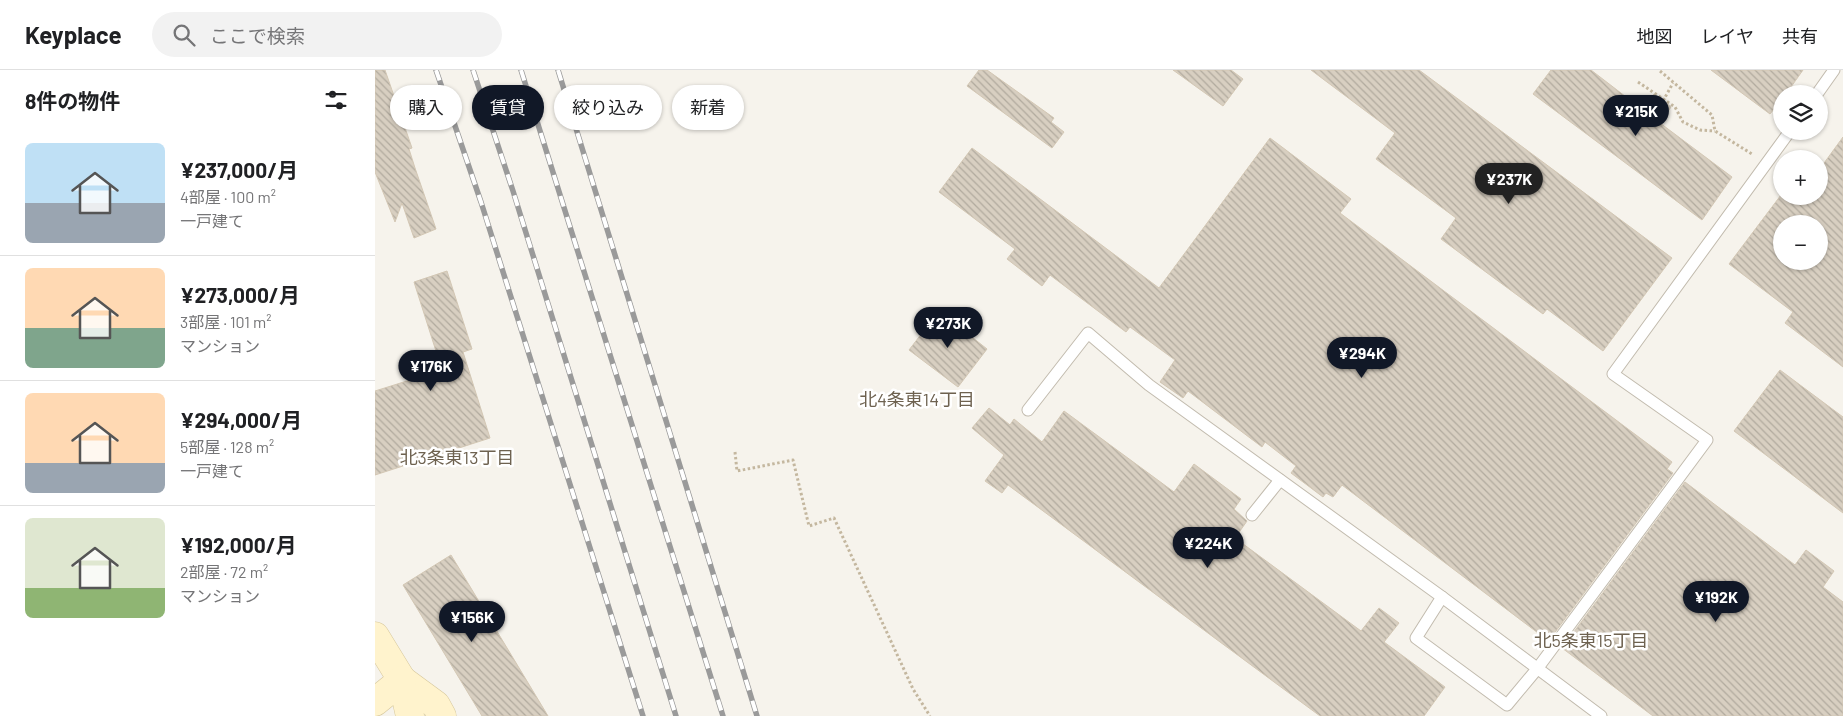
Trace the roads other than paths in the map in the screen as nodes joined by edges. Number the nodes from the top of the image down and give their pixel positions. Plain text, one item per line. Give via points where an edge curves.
1 (1834, 70) edge
2 (1823, 85) edge
3 (1784, 140) edge
4 (1028, 410) dead end
5 (1280, 480) junction
6 (1252, 515) dead end
7 (1442, 597) junction
8 (375, 636) edge
9 (1537, 669) junction
10 (402, 680) junction
11 (375, 702) edge
12 (433, 712) edge
13 (410, 716) edge
14 (1601, 716) edge

1 - 2 lane
3 - 9 lane via 1613,374 1707,440
4 - 5 lane via 1088,333 1149,385
5 - 6 lane
5 - 7 lane
7 - 9 lane
7 - 9 lane via 1416,638 1507,705
8 - 10 street
9 - 14 lane
10 - 11 street
10 - 12 street
10 - 13 street

